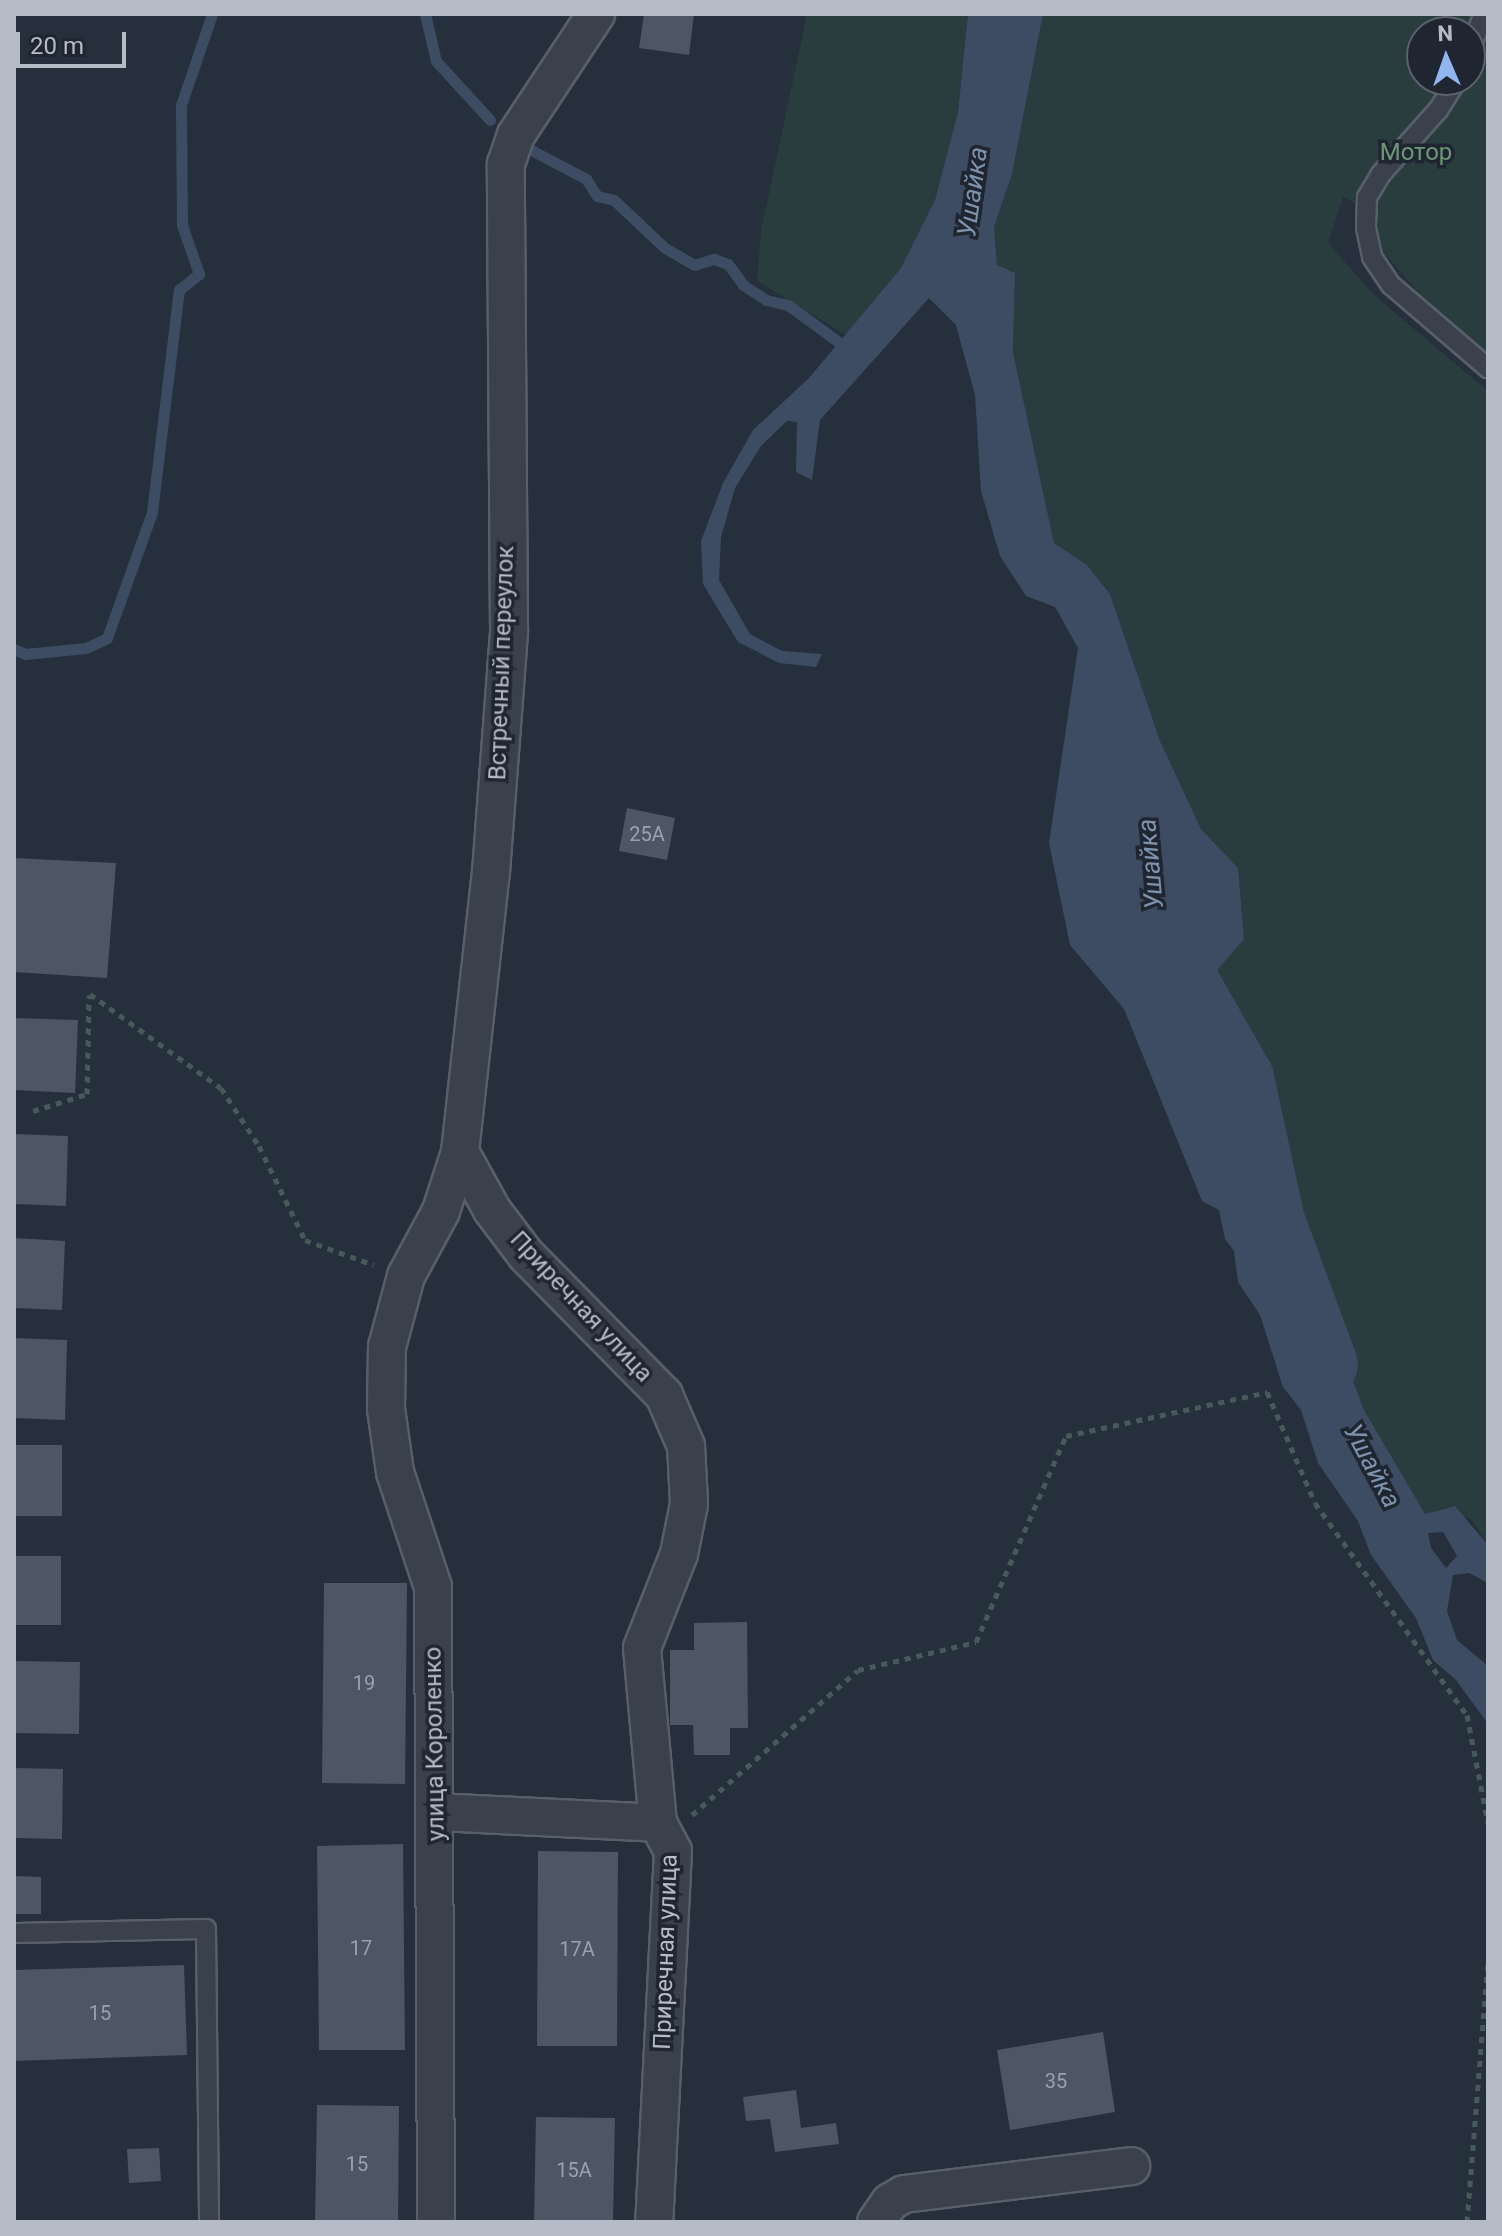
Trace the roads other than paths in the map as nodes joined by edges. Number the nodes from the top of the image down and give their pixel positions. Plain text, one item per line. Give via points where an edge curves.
1 (596, 14) edge
2 (1444, 96) edge
3 (1488, 368) edge
4 (460, 1152) junction
5 (406, 1276) joint
6 (437, 1812) junction
7 (663, 1830) junction
8 (14, 1933) edge
9 (1131, 2166) dead end
10 (209, 2222) edge
11 (436, 2222) edge
12 (654, 2222) edge
13 (876, 2222) edge

1 - 4 street, Встречный переулок via 516,135 506,164 509,630 491,872
2 - 3 lane via 1367,197 1366,228 1372,257 1391,285
4 - 5 street, Встречный переулок via 441,1211
4 - 7 street, Приречная улица via 526,1255 664,1395 683,1430 689,1504 679,1554 642,1648
5 - 6 street, улица Короленко via 387,1347 386,1409 395,1472 433,1587
6 - 7 street
6 - 11 street, улица Короленко
7 - 12 street, Приречная улица via 673,1851
8 - 10 lane via 206,1929
9 - 13 street via 904,2194 890,2202

